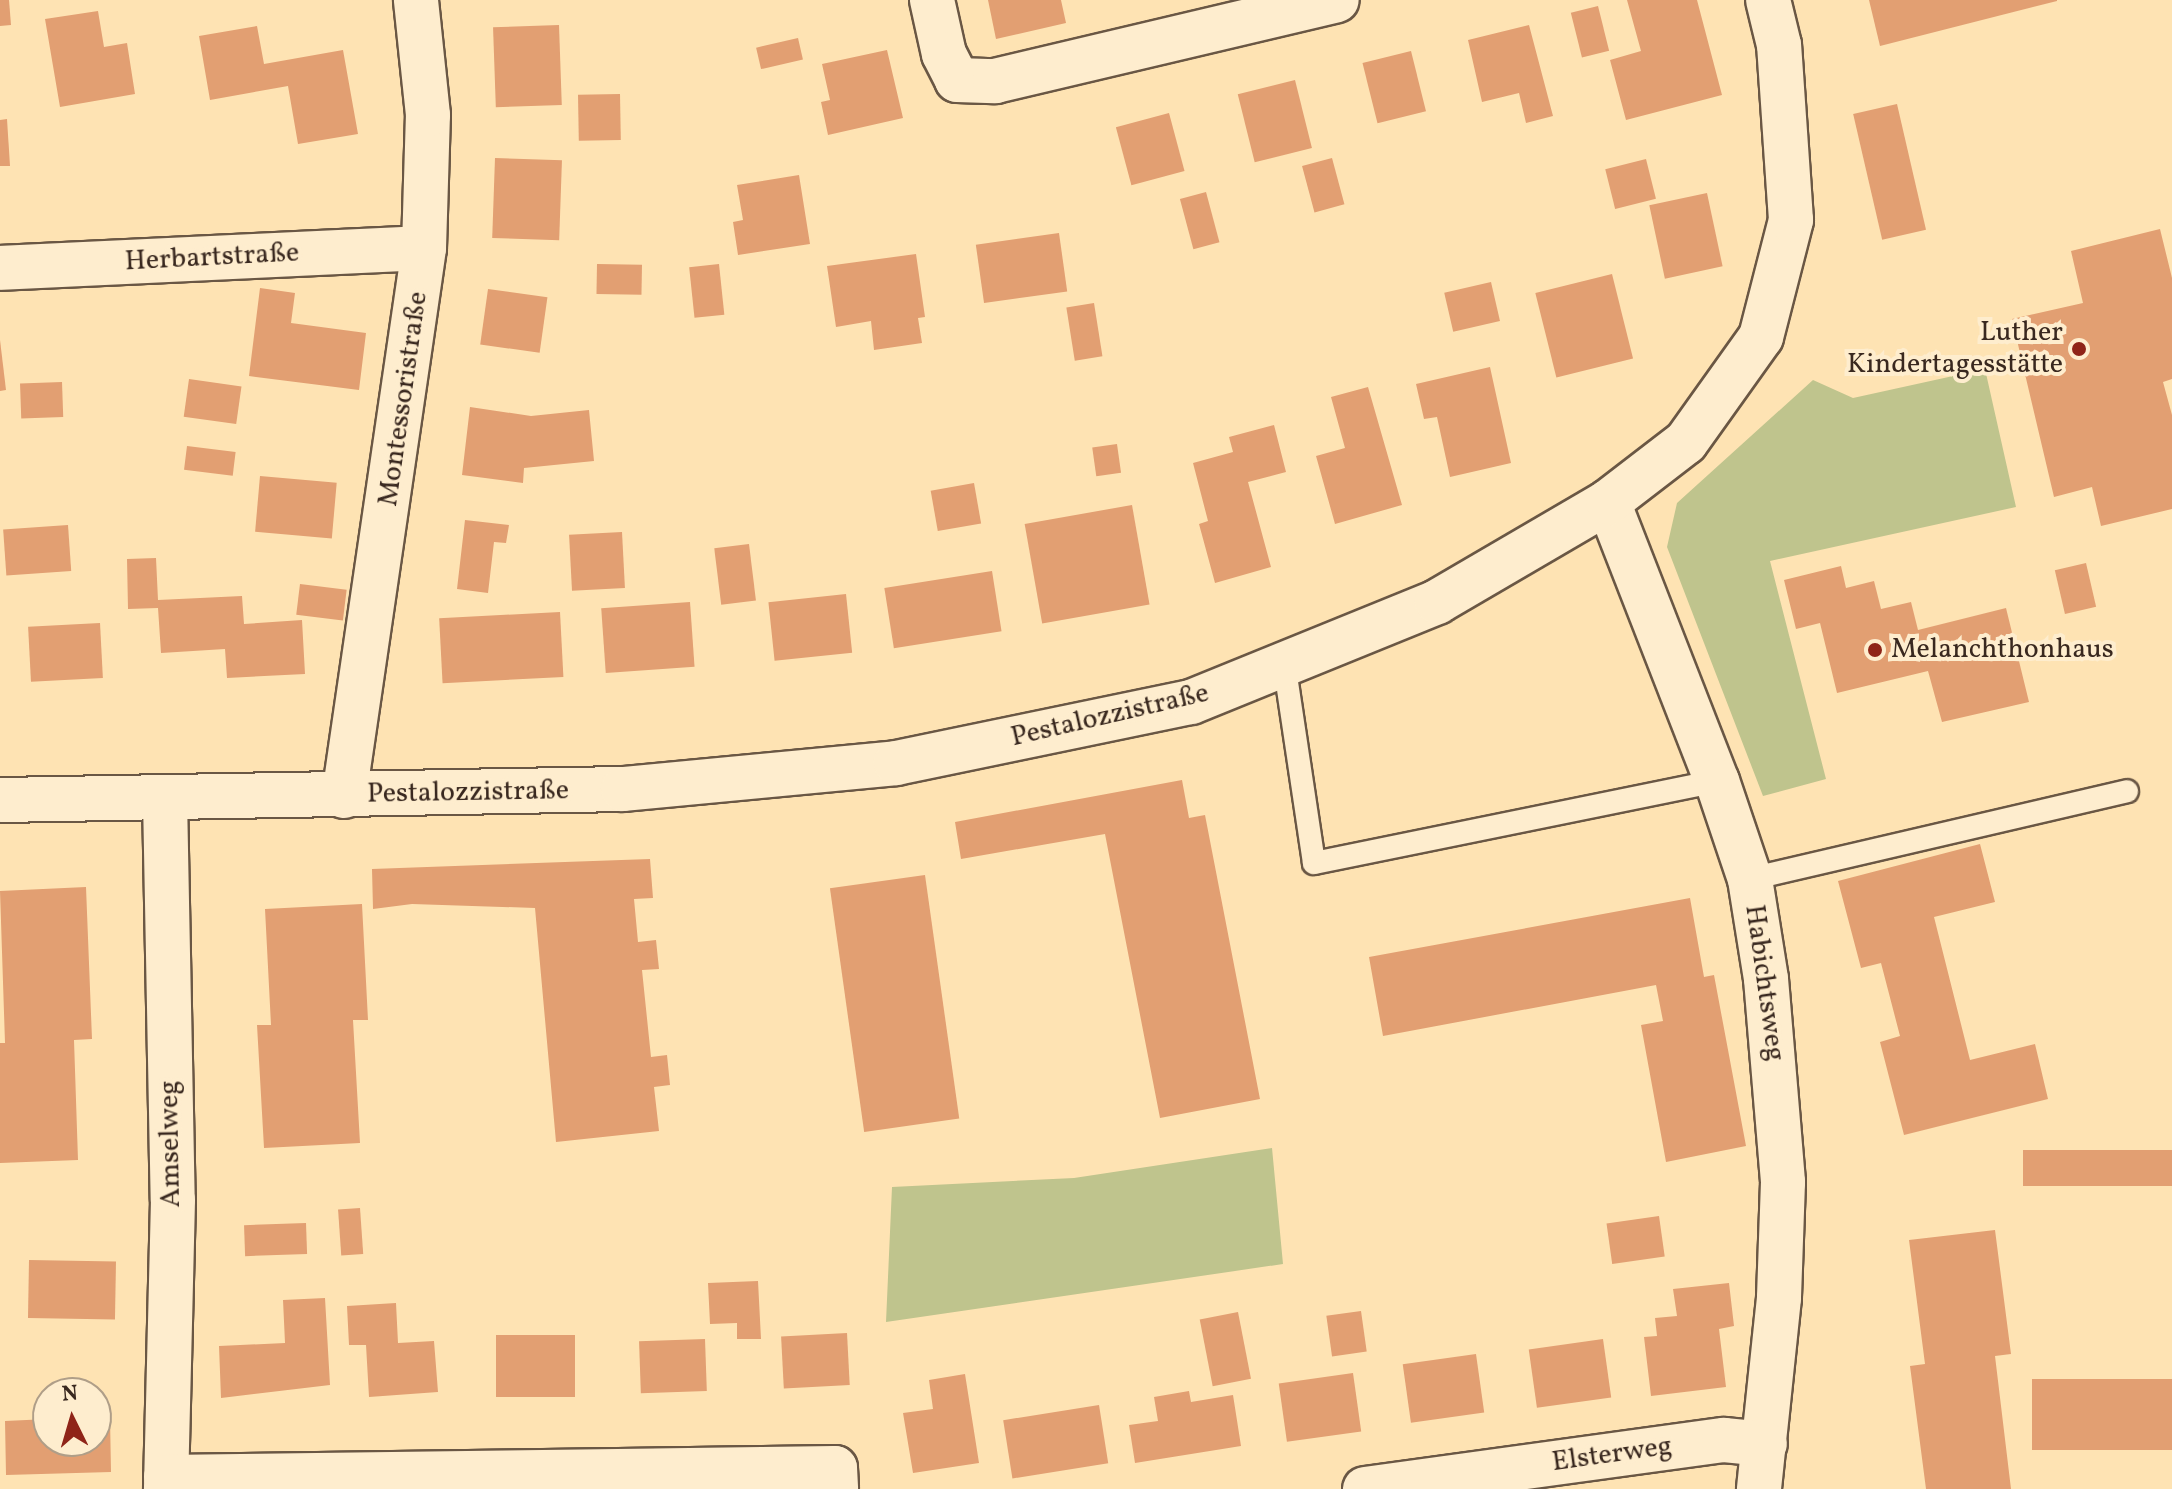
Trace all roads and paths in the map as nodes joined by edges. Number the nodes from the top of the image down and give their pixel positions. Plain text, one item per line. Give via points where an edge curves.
1 (416, 0) edge
2 (932, 0) edge
3 (1337, 0) edge
4 (1768, 0) edge
5 (424, 248) junction
6 (0, 268) edge
7 (1608, 502) junction
8 (1285, 669) junction
9 (1717, 781) junction
10 (2127, 791) dead end
11 (344, 796) junction
12 (165, 798) junction
13 (0, 800) edge
14 (1750, 879) junction
15 (1765, 1444) junction
16 (836, 1479) edge
17 (166, 1483) edge
18 (1365, 1489) edge
19 (1759, 1489) edge

1 - 5 street, Montessoristraße via 428,115
2 - 3 street via 944,54 957,80 995,81
4 - 7 street, Pestalozzistraße via 1779,45 1791,220 1761,337 1686,442
5 - 6 street, Herbartstraße
5 - 11 street, Montessoristraße
7 - 8 street, Pestalozzistraße via 1437,602
7 - 9 street, Habichtsweg
8 - 9 lane via 1314,863
8 - 11 street, Pestalozzistraße via 1191,702 896,763 623,789
9 - 14 street, Habichtsweg
10 - 14 lane
11 - 12 street, Pestalozzistraße
12 - 13 street, Pestalozzistraße
12 - 17 street, Amselweg via 173,1200
14 - 15 street, Habichtsweg via 1777,1078 1783,1182
15 - 18 street, Elsterweg via 1724,1440
15 - 19 street, Habichtsweg
16 - 17 street

